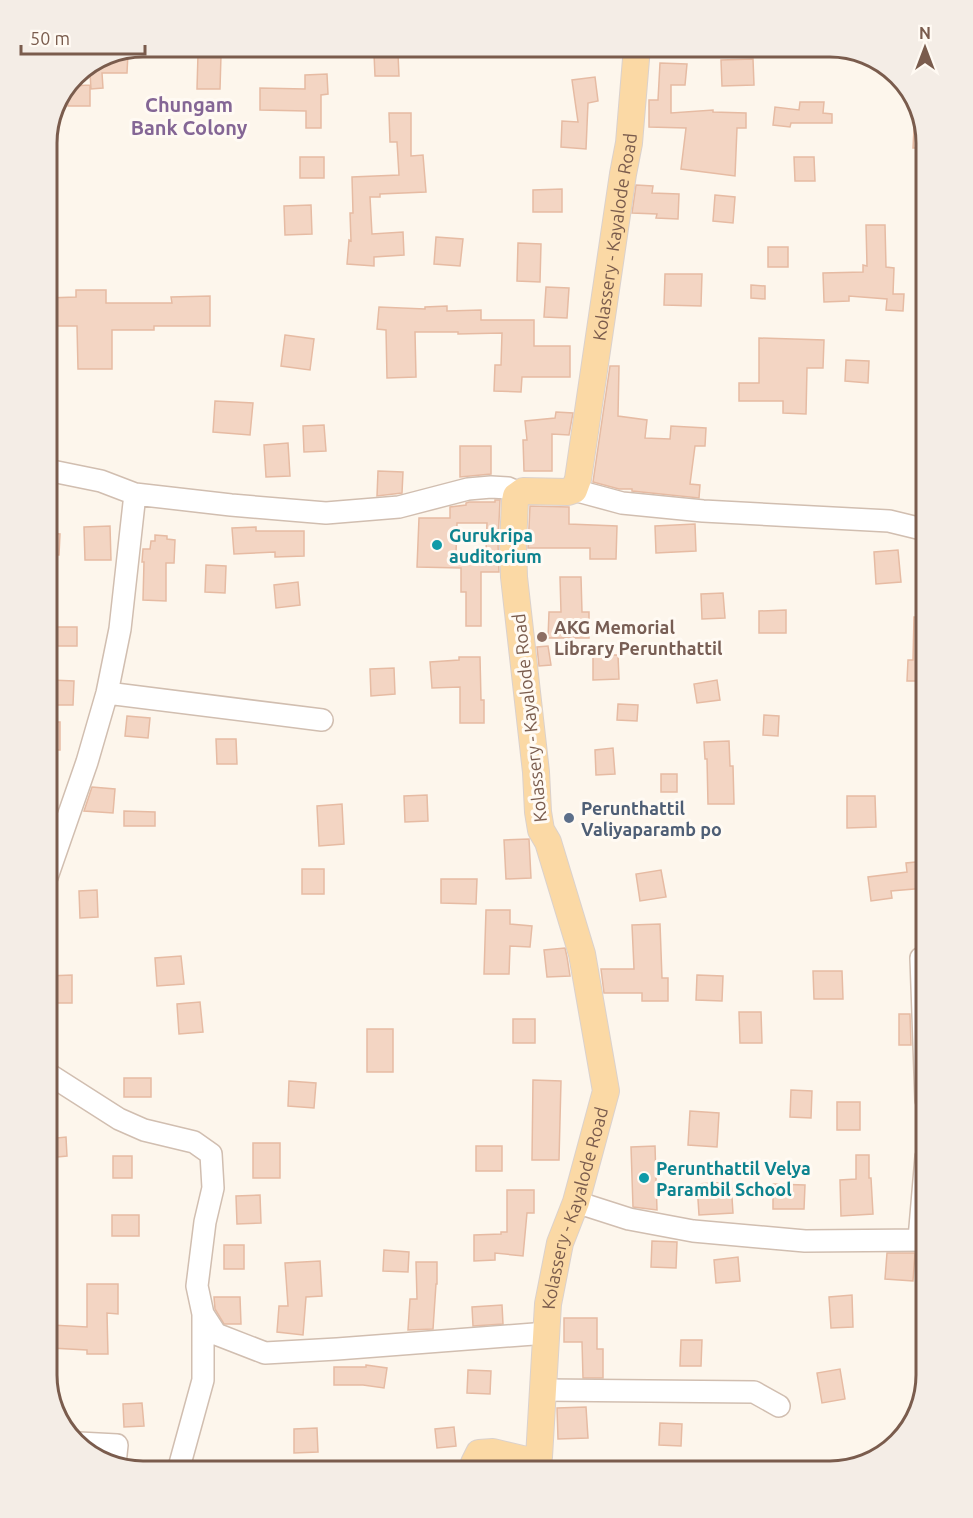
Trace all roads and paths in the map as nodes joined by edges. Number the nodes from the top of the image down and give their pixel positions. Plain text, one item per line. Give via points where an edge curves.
1 (636, 57) edge
2 (57, 472) edge
3 (574, 490) junction
4 (519, 493) junction
5 (135, 494) junction
6 (916, 527) edge
7 (107, 693) junction
8 (322, 720) dead end
9 (57, 848) edge
10 (57, 1080) edge
11 (576, 1202) junction
12 (916, 1239) edge
13 (203, 1314) junction
14 (547, 1333) junction
15 (544, 1390) junction
16 (779, 1406) dead end
17 (91, 1444) edge
18 (116, 1456) edge
19 (181, 1461) edge
20 (474, 1461) edge
21 (531, 1461) edge
22 (531, 1461) edge

1 - 3 main road, Kolassery - Kayalode Road via 629,143
2 - 5 street via 102,481
3 - 4 main road
3 - 6 street via 622,503 888,521
4 - 5 street via 508,488 468,489 399,507 326,513
4 - 11 main road, Kolassery - Kayalode Road via 513,514 514,577 538,812 582,954 606,1091
5 - 7 street via 120,629
7 - 8 street
7 - 9 street
10 - 13 street via 118,1119 194,1142 212,1154 213,1188 197,1286
11 - 12 street via 629,1220 693,1231 805,1241
11 - 14 main road, Kolassery - Kayalode Road via 560,1243 548,1304
13 - 14 street via 216,1334 265,1353
13 - 19 street via 203,1380
14 - 15 main road, Kolassery - Kayalode Road
15 - 16 street via 754,1392
15 - 21 main road, Kolassery - Kayalode Road via 539,1457
17 - 18 street via 117,1445
20 - 22 main road, Kolassery - Kayalode Road via 478,1454 493,1452

